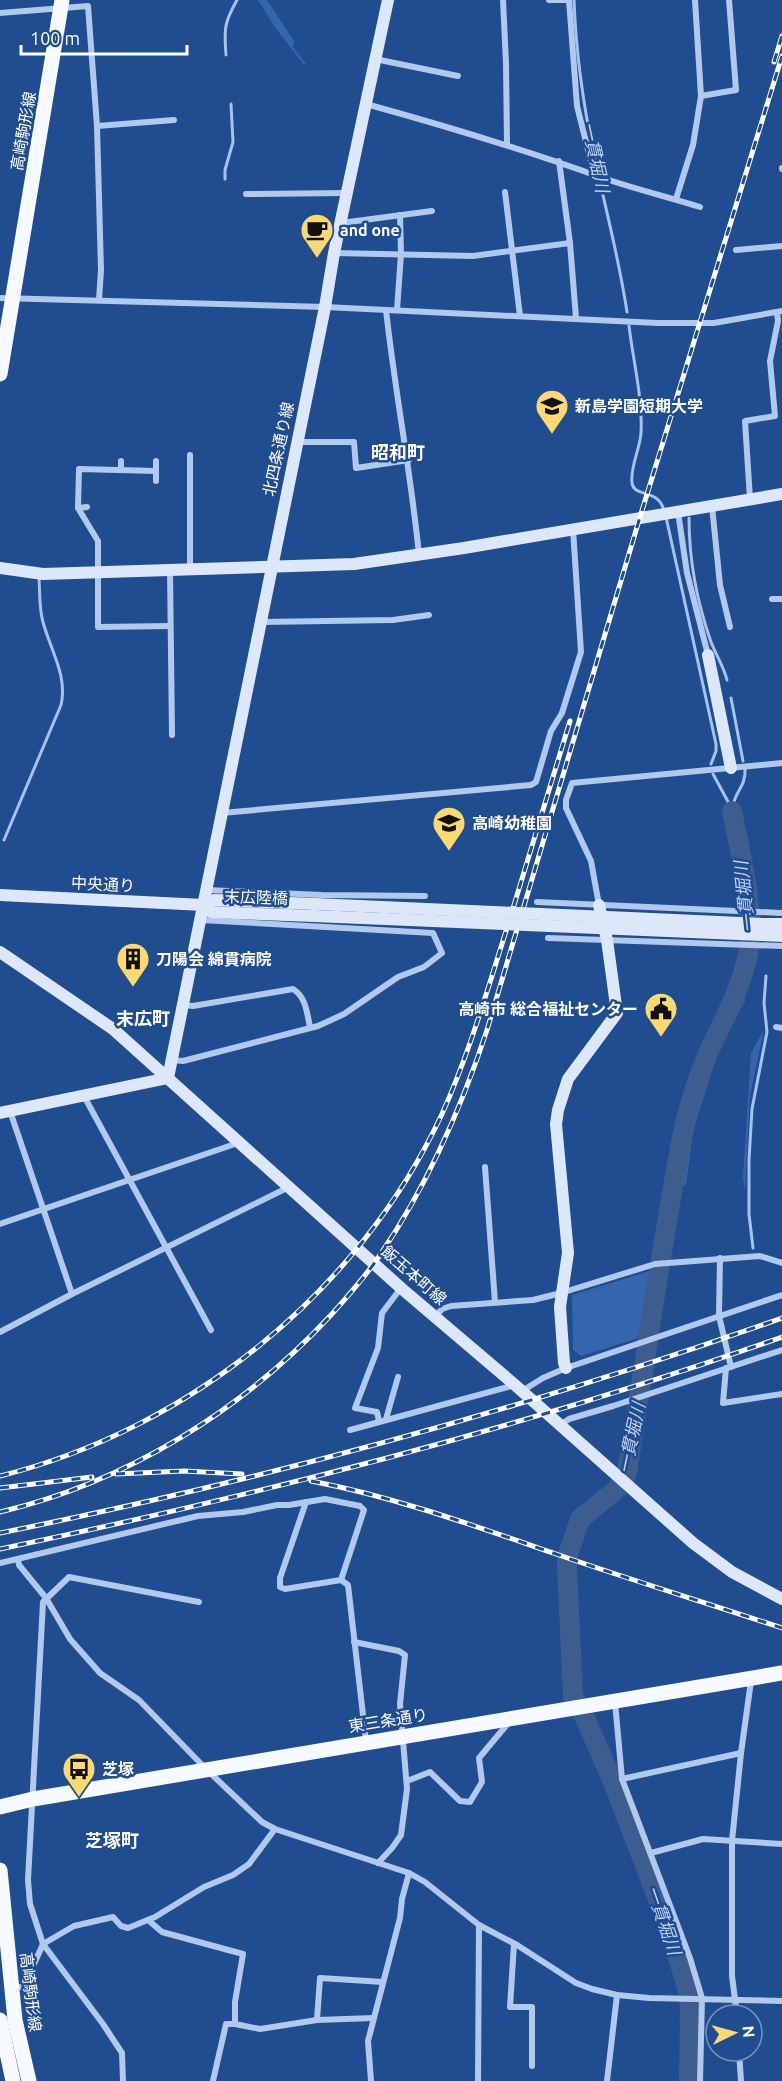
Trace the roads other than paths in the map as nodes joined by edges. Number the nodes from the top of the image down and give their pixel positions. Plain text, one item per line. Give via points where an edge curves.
1 (387, 0) edge
2 (503, 0) edge
3 (549, 0) edge
4 (569, 0) edge
5 (695, 0) edge
6 (729, 0) edge
7 (62, 4) edge
8 (0, 13) edge
9 (375, 59) junction
10 (458, 76) dead end
11 (701, 96) junction
12 (366, 104) junction
13 (174, 120) dead end
14 (97, 126) junction
15 (507, 145) junction
16 (559, 161) junction
17 (598, 176) junction
18 (505, 192) dead end
19 (347, 193) junction
20 (246, 194) dead end
21 (676, 199) junction
22 (700, 207) dead end
23 (432, 211) dead end
24 (400, 215) junction
25 (340, 223) junction
26 (570, 243) junction
27 (782, 246) edge
28 (512, 250) junction
29 (736, 250) dead end
30 (334, 253) junction
31 (401, 255) junction
32 (7, 299) edge
33 (99, 300) junction
34 (325, 308) junction
35 (386, 310) junction
36 (397, 310) junction
37 (780, 312) edge
38 (520, 316) junction
39 (576, 318) junction
40 (0, 374) edge
41 (296, 442) junction
42 (190, 454) dead end
43 (122, 460) dead end
44 (409, 460) junction
45 (156, 461) dead end
46 (121, 470) junction
47 (156, 471) junction
48 (156, 481) dead end
49 (782, 494) edge
50 (750, 499) junction
51 (712, 506) junction
52 (87, 507) dead end
53 (78, 508) junction
54 (669, 513) junction
55 (573, 530) junction
56 (419, 555) junction
57 (271, 567) junction
58 (0, 568) edge
59 (170, 570) junction
60 (190, 570) junction
61 (98, 572) junction
62 (772, 599) dead end
63 (782, 599) edge
64 (429, 615) dead end
65 (261, 622) junction
66 (170, 626) junction
67 (730, 627) dead end
68 (708, 655) joint
69 (172, 735) dead end
70 (782, 763) edge
71 (731, 768) junction
72 (222, 813) junction
73 (207, 890) junction
74 (0, 895) edge
75 (424, 896) dead end
76 (537, 902) dead end
77 (204, 905) junction
78 (599, 905) junction
79 (318, 910) junction
80 (782, 913) edge
81 (201, 920) junction
82 (782, 924) edge
83 (760, 935) junction
84 (782, 936) edge
85 (548, 938) dead end
86 (607, 940) junction
87 (782, 946) edge
88 (0, 952) edge
89 (184, 1005) junction
90 (310, 1027) junction
91 (172, 1059) junction
92 (168, 1078) junction
93 (84, 1096) junction
94 (5, 1112) edge
95 (239, 1143) junction
96 (485, 1167) dead end
97 (129, 1180) junction
98 (290, 1187) junction
99 (42, 1209) junction
100 (0, 1224) edge
101 (167, 1247) junction
102 (720, 1258) junction
103 (782, 1263) edge
104 (401, 1288) junction
105 (561, 1293) junction
106 (72, 1294) junction
107 (782, 1294) edge
108 (495, 1302) junction
109 (436, 1316) junction
110 (719, 1316) junction
111 (211, 1330) dead end
112 (0, 1332) edge
113 (782, 1350) edge
114 (729, 1367) junction
115 (566, 1368) junction
116 (398, 1377) dead end
117 (519, 1388) junction
118 (782, 1394) edge
119 (382, 1420) junction
120 (559, 1425) junction
121 (350, 1430) dead end
122 (306, 1502) junction
123 (18, 1560) junction
124 (0, 1563) edge
125 (341, 1580) junction
126 (46, 1598) junction
127 (782, 1599) edge
128 (199, 1602) dead end
129 (354, 1642) junction
130 (782, 1672) edge
131 (752, 1677) junction
132 (615, 1702) junction
133 (513, 1719) junction
134 (404, 1736) junction
135 (366, 1742) junction
136 (741, 1753) junction
137 (207, 1770) junction
138 (622, 1779) junction
139 (407, 1781) junction
140 (33, 1799) junction
141 (0, 1807) edge
142 (275, 1829) junction
143 (732, 1841) junction
144 (782, 1844) edge
145 (651, 1853) junction
146 (378, 1863) junction
147 (0, 1870) edge
148 (410, 1873) junction
149 (148, 1920) junction
150 (479, 1925) junction
151 (44, 1944) junction
152 (514, 1944) junction
153 (383, 1982) junction
154 (11, 1988) junction
155 (617, 1995) junction
156 (700, 1998) junction
157 (736, 1999) junction
158 (782, 2001) edge
159 (736, 2003) edge
160 (374, 2018) junction
161 (0, 2020) edge
162 (317, 2020) junction
163 (235, 2024) junction
164 (740, 2063) edge
165 (532, 2066) dead end
166 (13, 2081) edge
167 (29, 2081) edge
168 (123, 2081) edge
169 (213, 2081) edge
170 (371, 2081) edge
171 (478, 2081) edge
172 (607, 2081) edge
173 (700, 2081) edge
174 (741, 2081) edge

1 - 9 street, 北四条通り線
2 - 15 street
3 - 4 street
4 - 17 street via 577,106
5 - 11 street
6 - 11 street via 736,90
7 - 8 street
7 - 14 street via 88,6
7 - 32 main road, 高崎駒形線
9 - 10 street
9 - 12 street, 北四条通り線
11 - 21 street via 693,145
12 - 15 street
12 - 19 street, 北四条通り線
13 - 14 street
14 - 33 street
15 - 16 street
16 - 17 street
16 - 26 street
17 - 21 street
18 - 28 street
19 - 20 street
19 - 25 street, 北四条通り線
21 - 22 street
23 - 24 street
24 - 25 street
24 - 31 street
25 - 30 street, 北四条通り線
26 - 28 street
26 - 39 street
27 - 29 street
28 - 31 street via 473,256
28 - 38 street
30 - 31 street
30 - 34 street, 北四条通り線
31 - 36 street
32 - 33 street
32 - 40 main road, 高崎駒形線
33 - 34 street
34 - 35 street
34 - 41 street, 北四条通り線
35 - 36 street
35 - 44 street
36 - 38 street
37 - 39 street via 700,324
37 - 50 street via 770,361 775,416 745,421
38 - 39 street
41 - 44 street via 354,442 357,468
41 - 57 street, 北四条通り線
42 - 60 street
43 - 46 street
44 - 56 street
45 - 47 street
46 - 47 street
46 - 53 street via 79,469
47 - 48 street
49 - 50 street
50 - 51 street
51 - 54 street
51 - 67 street via 720,585
52 - 53 street
53 - 61 street via 98,541
54 - 55 street
54 - 68 street
55 - 56 street
55 - 72 street via 581,652 536,782
56 - 57 street via 354,564
57 - 60 street
57 - 65 street, 北四条通り線
58 - 61 street via 43,574
59 - 60 street
59 - 61 street
59 - 66 street
61 - 66 street via 98,627
62 - 63 street
64 - 65 street via 393,620
65 - 72 street, 北四条通り線
66 - 69 street
68 - 71 street
70 - 71 street
71 - 78 street via 572,783 566,808 591,861
72 - 73 street, 北四条通り線
73 - 77 street, 北四条通り線
73 - 79 street
74 - 77 street, 中央通り
75 - 79 street
76 - 78 street
77 - 79 street, 末広陸橋 via 214,900
77 - 81 street
78 - 80 street
78 - 86 street
79 - 81 street
79 - 83 street, 末広陸橋, bridge
79 - 90 street via 434,933 442,953 424,967 398,977 345,1014
81 - 89 street
82 - 83 street, 末広陸橋
83 - 84 street, 末広陸橋
83 - 86 street via 745,945
83 - 87 street
85 - 86 street
86 - 105 street via 617,1013 568,1079 556,1124 568,1253
88 - 92 street, 飯玉本町線 via 113,1029
89 - 90 street via 293,989 303,998
89 - 91 street
90 - 91 street via 183,1061
91 - 92 street
92 - 93 street
92 - 95 street, 飯玉本町線
93 - 94 street
93 - 97 street
94 - 99 street
95 - 97 street
95 - 98 street, 飯玉本町線
96 - 108 street
97 - 99 street
97 - 101 street
98 - 101 street
98 - 104 street, 飯玉本町線
99 - 100 street
99 - 106 street
101 - 106 street
101 - 111 street
102 - 103 street via 760,1256
102 - 105 street via 655,1264
102 - 110 street
104 - 109 street, 飯玉本町線
104 - 119 street via 382,1313 378,1348 355,1408 377,1412
105 - 108 street via 533,1300
105 - 115 street
106 - 112 street
107 - 110 street
108 - 109 street via 451,1306
109 - 117 street, 飯玉本町線
110 - 114 street
110 - 115 street
113 - 114 street
114 - 118 street via 723,1403
114 - 120 street
115 - 117 street
116 - 119 street
117 - 119 street
117 - 120 street, 飯玉本町線
119 - 121 street
120 - 127 street, 飯玉本町線 via 721,1565
122 - 123 street via 198,1516
122 - 125 street via 325,1499 364,1510
122 - 125 street via 280,1587
123 - 124 street
123 - 126 street
125 - 129 street via 348,1584
126 - 128 street via 69,1577
126 - 137 street via 84,1656 106,1678 139,1700
126 - 140 street
129 - 134 street via 405,1654 400,1704
129 - 135 street
130 - 131 main road, 東三条通り
131 - 132 main road, 東三条通り
131 - 136 street
132 - 133 main road, 東三条通り
132 - 138 street
133 - 134 main road, 東三条通り
133 - 139 street via 479,1758 482,1782 470,1802 460,1801 430,1772
134 - 135 main road, 東三条通り
134 - 139 street
135 - 137 main road, 東三条通り
136 - 138 street
136 - 143 street
137 - 140 main road, 東三条通り
137 - 142 street
138 - 145 street
139 - 146 street via 401,1835
140 - 141 main road, 東三条通り
140 - 151 street via 28,1891
142 - 146 street
142 - 149 street via 249,1864
143 - 144 street
143 - 145 street via 703,1839
143 - 157 street via 732,1976
145 - 156 street via 690,1958
146 - 148 street
147 - 154 main road, 高崎駒形線
148 - 150 street
148 - 153 street
149 - 151 street via 128,1928 113,1917 95,1920 74,1926
149 - 163 street via 162,1932 243,1954
150 - 152 street
150 - 171 street
151 - 154 street via 25,1984
151 - 168 street via 122,2053
152 - 155 street via 576,1983
152 - 165 street via 510,2007 532,2007
153 - 160 street
153 - 162 street via 320,1978
154 - 167 main road, 高崎駒形線
155 - 156 street
155 - 172 street
156 - 157 street
156 - 173 street
157 - 158 street
157 - 159 street
160 - 162 street
160 - 170 street via 368,2041
161 - 166 main road, 高崎駒形線
162 - 163 street via 260,2029
163 - 169 street via 226,2024
164 - 174 street

